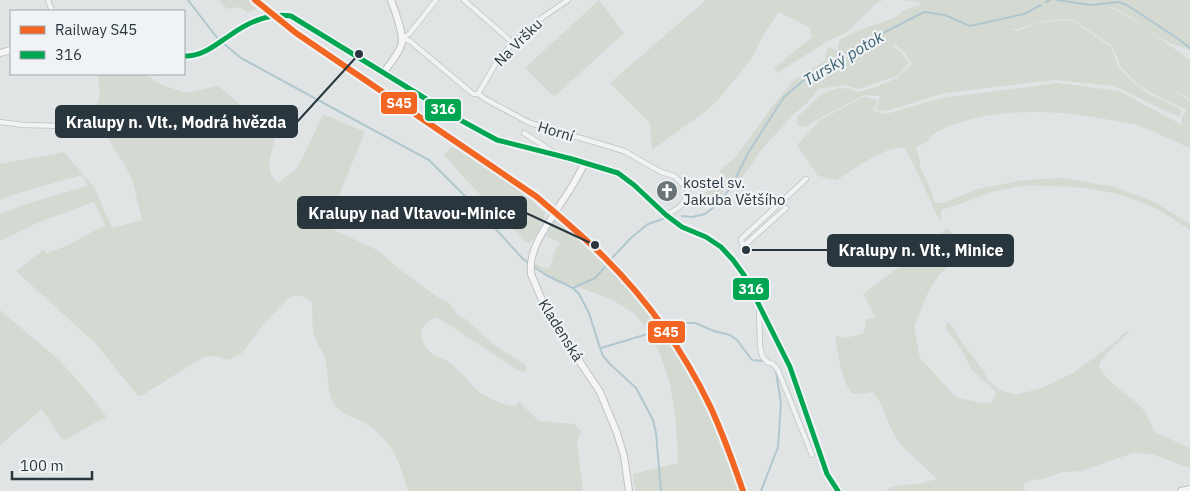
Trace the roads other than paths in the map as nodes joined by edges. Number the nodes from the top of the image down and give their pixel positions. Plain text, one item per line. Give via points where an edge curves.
1 (392, 0) edge
2 (436, 0) edge
3 (464, 0) edge
4 (568, 0) edge
5 (402, 39) junction
6 (513, 43) junction
7 (185, 56) edge
8 (383, 73) junction
9 (478, 94) junction
10 (0, 122) edge
11 (65, 126) dead end
12 (524, 133) dead end
13 (556, 155) junction
14 (585, 163) junction
15 (806, 179) dead end
16 (786, 208) dead end
17 (666, 215) junction
18 (742, 244) junction
19 (743, 249) dead end
20 (758, 302) junction
21 (812, 455) dead end
22 (1190, 489) edge
23 (629, 491) edge
24 (838, 491) edge
25 (1181, 491) edge

1 - 5 main road
2 - 5 street
3 - 6 street
4 - 6 street, Na Vršku
5 - 8 main road via 400,48
5 - 9 street, Horní via 410,41 469,92
6 - 9 street, Na Vršku via 495,64
7 - 8 main road via 197,55 237,30 273,15 291,16
8 - 13 main road via 497,140
9 - 17 street, Horní via 530,123 624,151 674,176 688,189 682,205
10 - 11 street
12 - 13 street
13 - 14 main road
14 - 17 main road via 618,173
14 - 23 main road, Kladenská via 543,231 530,267 548,314 600,392 611,416 624,456
15 - 18 street via 741,239
16 - 18 street via 746,244
17 - 20 main road via 721,247 744,275
18 - 19 street
20 - 21 street via 762,356 778,370
20 - 24 main road via 790,367 827,474
22 - 25 main road

